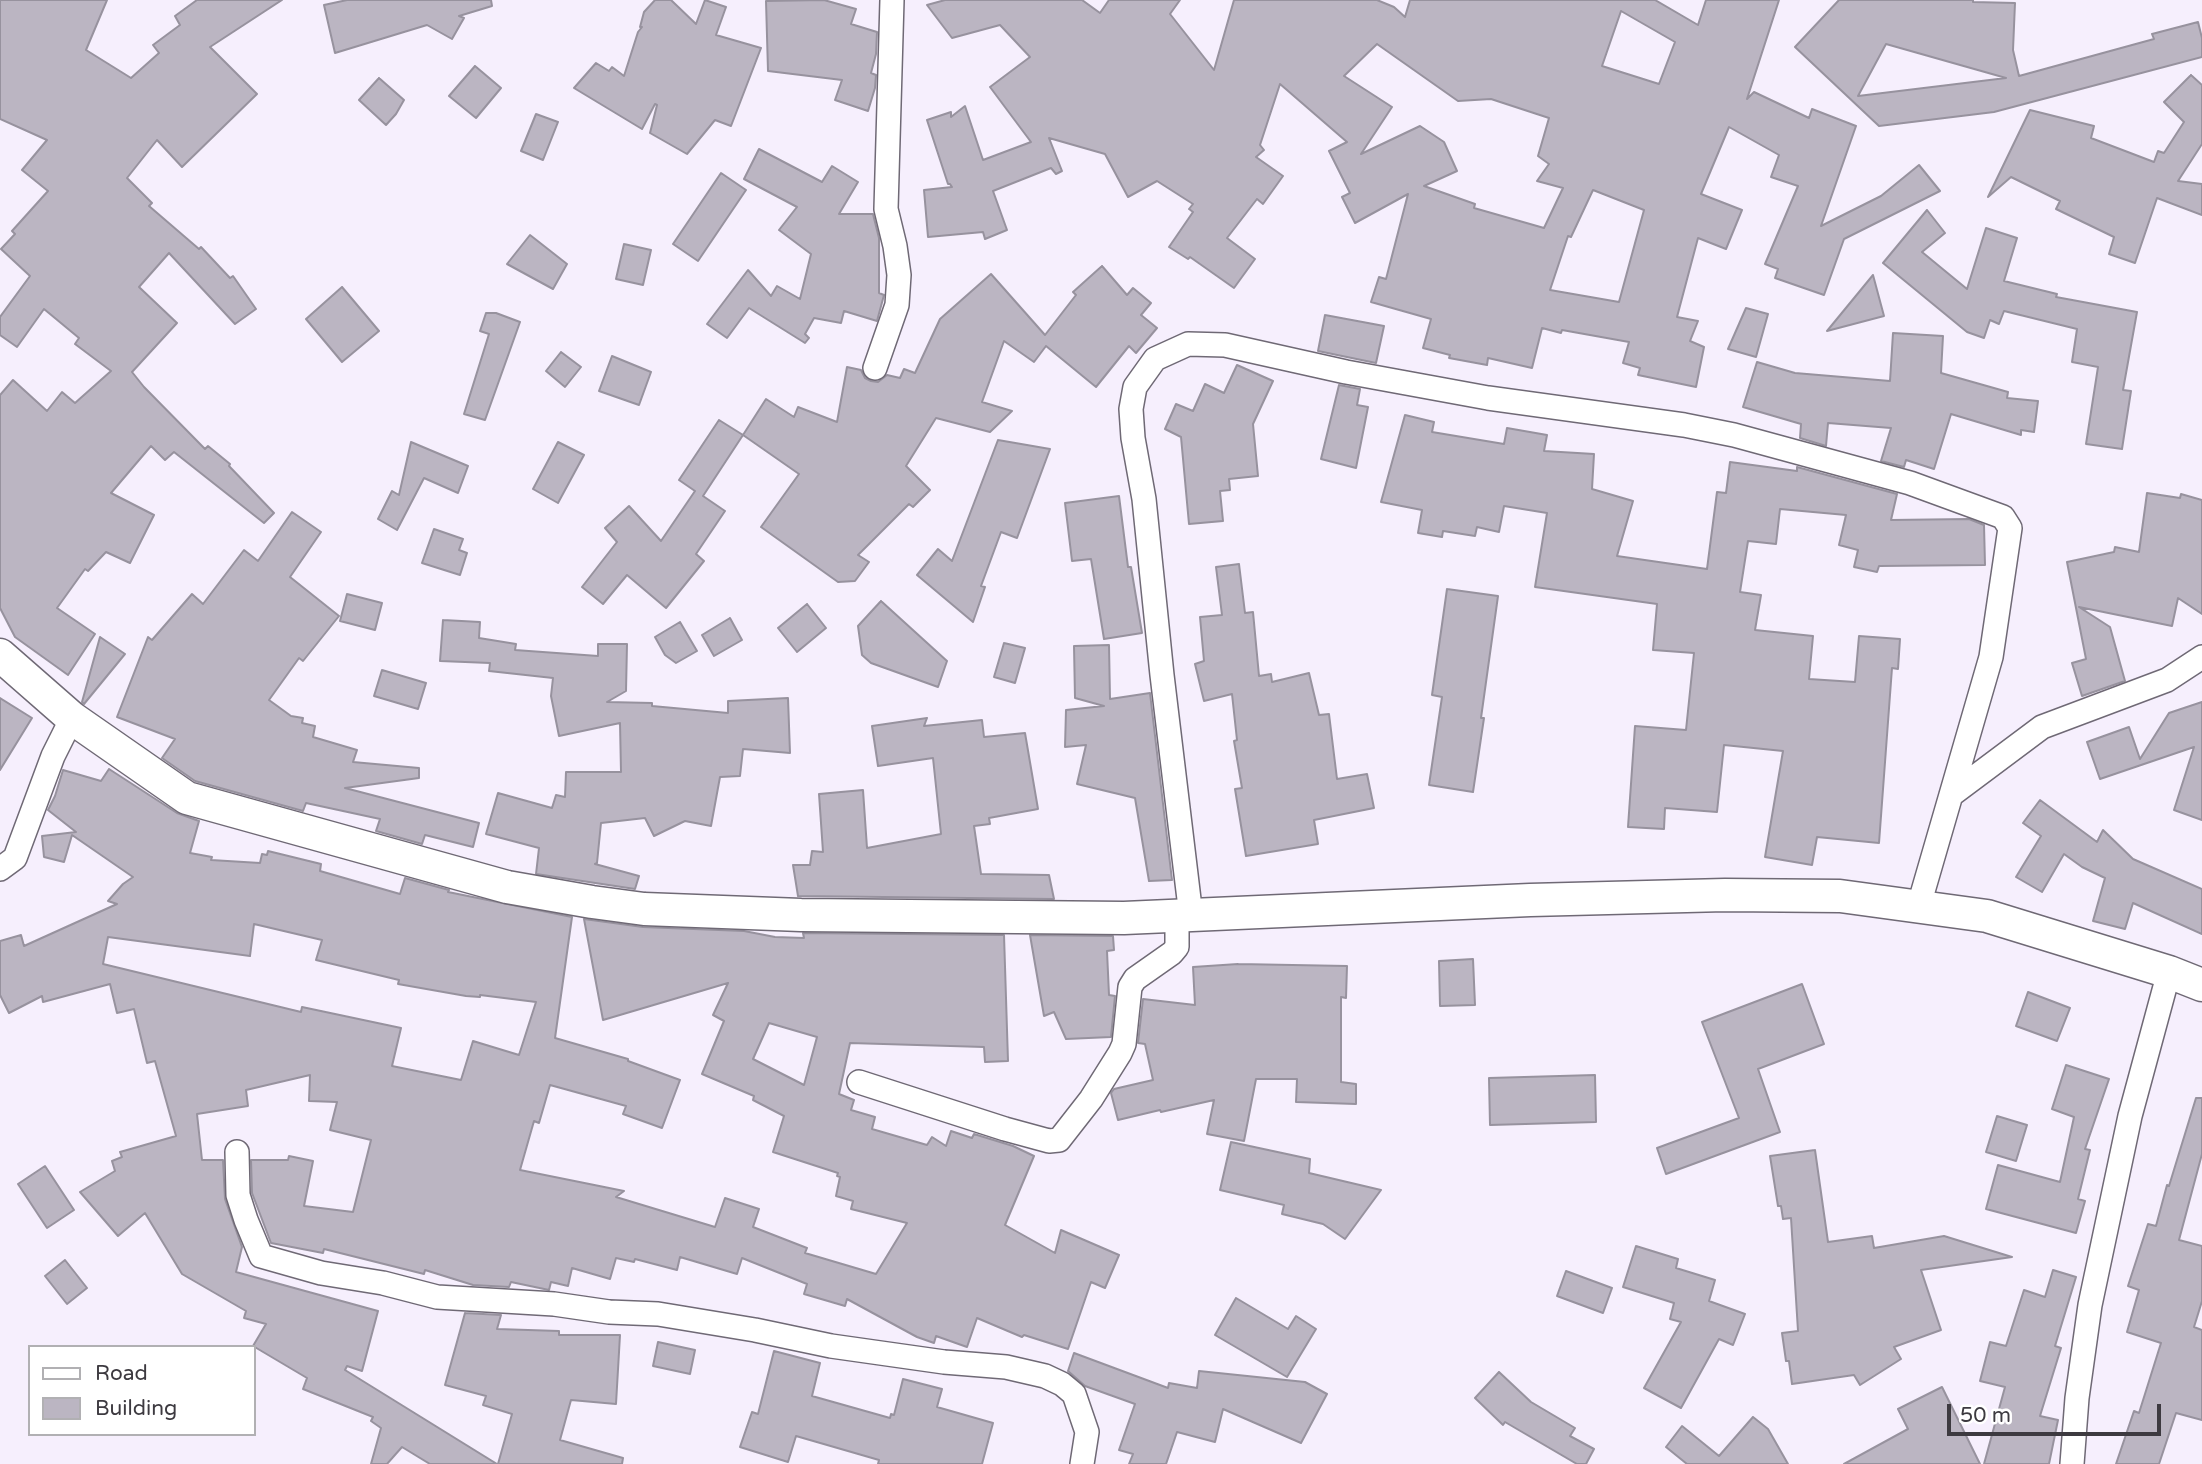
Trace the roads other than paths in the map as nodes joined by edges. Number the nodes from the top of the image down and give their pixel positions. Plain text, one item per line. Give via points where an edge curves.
1 (892, 0) edge
2 (875, 369) dead end
3 (0, 655) edge
4 (2202, 657) edge
5 (72, 718) junction
6 (1951, 795) junction
7 (0, 869) edge
8 (1919, 905) junction
9 (1184, 916) junction
10 (2169, 972) junction
11 (2202, 985) edge
12 (859, 1082) dead end
13 (237, 1152) dead end
14 (1082, 1464) edge
15 (2072, 1464) edge

1 - 2 street via 886,209 899,275 897,305
3 - 5 street
4 - 6 street via 2166,680 2042,727
5 - 7 street via 15,858
5 - 9 street via 187,798 507,887 644,909 801,915
6 - 8 street
6 - 9 street via 1991,657 2010,528 2003,517 1910,483 1734,435 1475,396 1225,345 1188,344 1155,359 1135,387 1131,409 1144,499
8 - 9 street via 1840,896 1725,894
8 - 10 street via 1987,916
9 - 12 street via 1177,947 1135,979 1120,1053 1059,1140 1005,1129
10 - 11 street
10 - 15 street via 2130,1116 2090,1304
13 - 14 street via 238,1195 261,1256 437,1297 658,1314 831,1346 1045,1376 1074,1394 1087,1432

